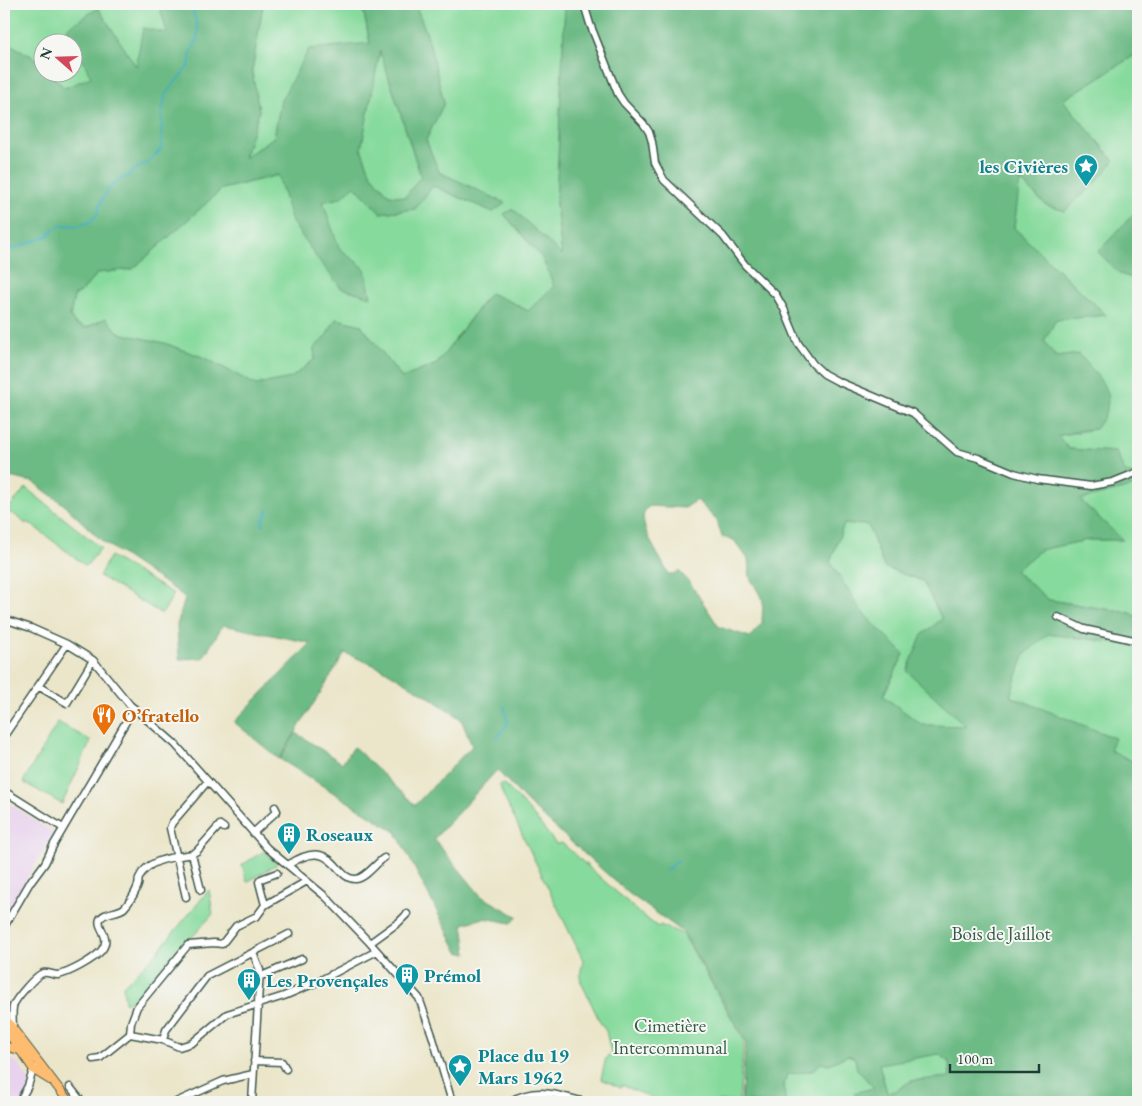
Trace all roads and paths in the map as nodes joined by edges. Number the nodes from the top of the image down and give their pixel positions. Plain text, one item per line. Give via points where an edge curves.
1 (584, 4) edge
2 (1138, 472) edge
3 (1058, 617) dead end
4 (4, 619) edge
5 (1138, 641) edge
6 (67, 644) junction
7 (93, 660) junction
8 (38, 686) junction
9 (134, 708) junction
10 (4, 736) edge
11 (208, 781) junction
12 (4, 791) edge
13 (275, 808) dead end
14 (63, 828) junction
15 (224, 828) dead end
16 (253, 833) junction
17 (192, 854) junction
18 (177, 857) junction
19 (384, 858) dead end
20 (288, 865) junction
21 (277, 872) dead end
22 (307, 881) junction
23 (201, 890) dead end
24 (186, 897) dead end
25 (265, 905) junction
26 (407, 914) dead end
27 (4, 927) edge
28 (289, 934) dead end
29 (370, 943) junction
30 (377, 951) junction
31 (253, 953) junction
32 (302, 959) dead end
33 (259, 977) junction
34 (258, 1003) junction
35 (13, 1011) junction
36 (4, 1016) edge
37 (7, 1033) edge
38 (130, 1034) junction
39 (163, 1040) junction
40 (4, 1046) edge
41 (21, 1052) junction
42 (36, 1059) junction
43 (93, 1059) dead end
44 (254, 1061) junction
45 (286, 1069) dead end
46 (34, 1070) junction
47 (47, 1073) junction
48 (253, 1074) junction
49 (56, 1086) junction
50 (70, 1087) dead end
51 (19, 1102) edge
52 (69, 1102) edge
53 (82, 1102) edge
54 (176, 1102) edge
55 (252, 1102) edge
56 (452, 1102) edge
57 (510, 1102) edge
58 (585, 1102) edge

1 - 2 street via 618,94 647,129 657,167 664,180 723,236 748,268 776,295 798,343 824,374 913,413 957,452 1014,473 1091,486
3 - 5 street via 1084,629
4 - 6 street
6 - 7 street
6 - 8 street
7 - 8 street via 67,703
7 - 9 street
8 - 10 street
9 - 11 street via 175,744
9 - 14 street
11 - 16 street
11 - 18 street via 172,823
12 - 14 street
13 - 16 street via 277,811
14 - 27 street via 41,860
15 - 17 street via 220,825
16 - 20 street
17 - 18 street
17 - 23 street
18 - 24 street
18 - 35 street via 153,863 145,869 125,907 100,919 106,940 100,952 62,974 37,976 16,1001
19 - 20 street via 356,879 347,877 333,861 321,855 307,856
20 - 22 street
21 - 25 street via 260,882
22 - 25 street
22 - 29 street
25 - 38 street via 257,916 236,926 222,944 188,945 136,1007
26 - 29 street
28 - 31 street
29 - 30 street
30 - 34 street via 317,982
30 - 56 street via 418,998
31 - 33 street via 260,970
31 - 39 street via 207,976 166,1030
32 - 33 street
33 - 34 street
34 - 39 street via 227,1014 192,1043 179,1047
34 - 44 street
35 - 36 street
35 - 37 street
36 - 37 main road
37 - 41 main road
37 - 42 main road
38 - 39 street
38 - 43 street via 100,1058
40 - 41 main road
41 - 46 main road
42 - 46 street
42 - 47 main road
44 - 45 street via 282,1062
44 - 48 street
46 - 47 street
46 - 49 main road
46 - 51 street
47 - 49 main road
48 - 54 street via 223,1081
48 - 55 street
49 - 52 main road
50 - 53 street
57 - 58 street via 521,1095 541,1092

